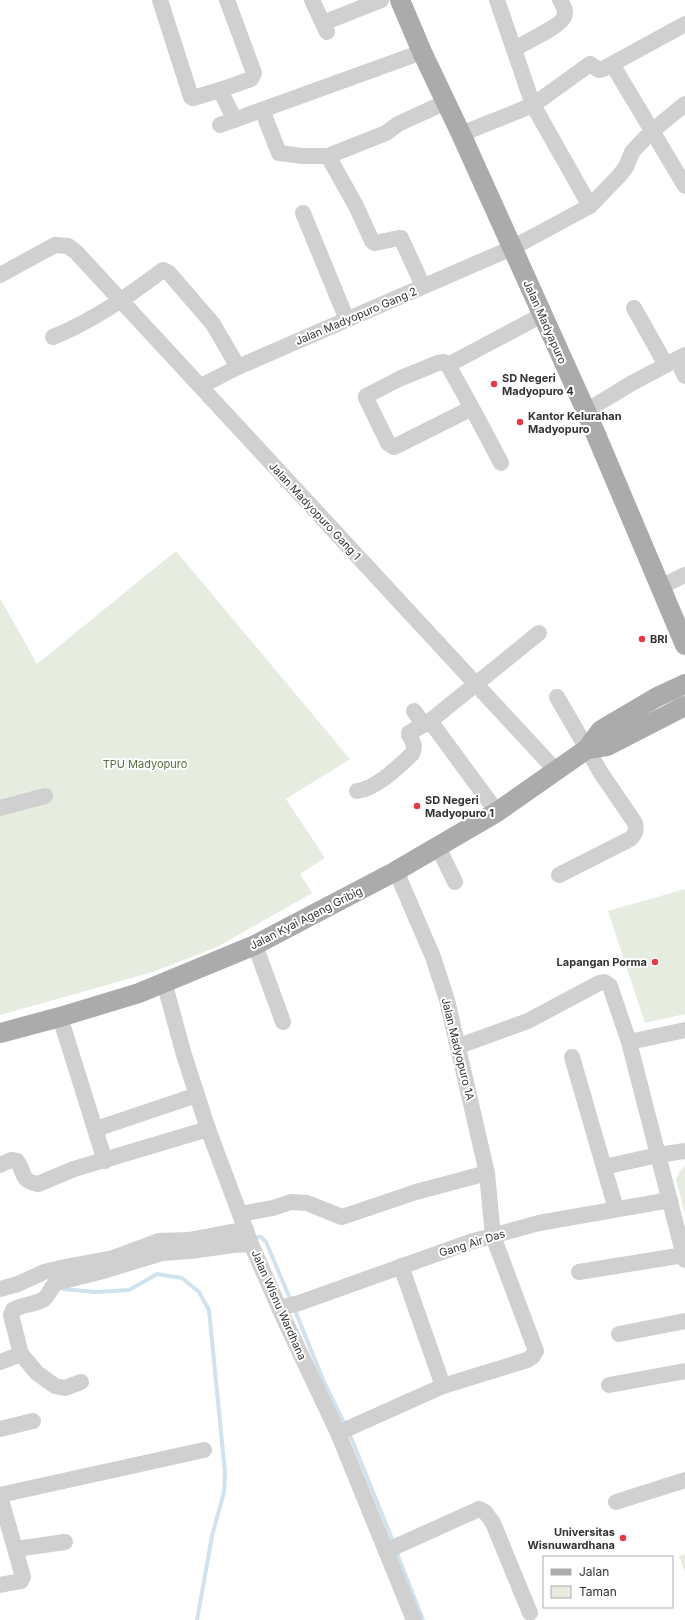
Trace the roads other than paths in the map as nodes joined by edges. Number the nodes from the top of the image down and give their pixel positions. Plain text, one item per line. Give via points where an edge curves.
1 (160, 0) edge
2 (227, 0) edge
3 (312, 0) edge
4 (381, 0) edge
5 (400, 0) edge
6 (497, 0) edge
7 (560, 0) edge
8 (685, 24) edge
9 (514, 49) junction
10 (422, 52) junction
11 (612, 64) junction
12 (220, 90) junction
13 (446, 102) junction
14 (533, 104) junction
15 (685, 104) edge
16 (262, 110) junction
17 (235, 120) junction
18 (220, 125) dead end
19 (651, 132) junction
20 (461, 134) junction
21 (328, 156) junction
22 (685, 186) edge
23 (590, 206) junction
24 (303, 212) dead end
25 (512, 248) junction
26 (0, 275) edge
27 (423, 286) junction
28 (121, 301) junction
29 (634, 308) dead end
30 (542, 315) junction
31 (347, 320) junction
32 (53, 337) dead end
33 (676, 360) edge
34 (448, 365) junction
35 (238, 367) junction
36 (685, 376) edge
37 (201, 386) junction
38 (472, 408) junction
39 (586, 411) junction
40 (501, 463) dead end
41 (685, 575) edge
42 (662, 594) junction
43 (685, 613) edge
44 (539, 633) dead end
45 (685, 645) edge
46 (477, 684) junction
47 (685, 684) edge
48 (557, 697) dead end
49 (685, 706) edge
50 (414, 712) dead end
51 (427, 723) junction
52 (587, 749) junction
53 (555, 771) junction
54 (357, 791) dead end
55 (45, 796) dead end
56 (0, 808) edge
57 (497, 812) junction
58 (440, 852) junction
59 (396, 871) junction
60 (559, 875) dead end
61 (455, 882) dead end
62 (256, 945) junction
63 (164, 982) junction
64 (60, 1017) junction
65 (283, 1022) dead end
66 (685, 1030) edge
67 (0, 1033) edge
68 (629, 1042) junction
69 (459, 1046) junction
70 (572, 1057) dead end
71 (197, 1095) junction
72 (96, 1129) junction
73 (208, 1129) junction
74 (685, 1151) edge
75 (658, 1155) junction
76 (105, 1161) junction
77 (0, 1165) edge
78 (604, 1167) junction
79 (487, 1172) junction
80 (670, 1200) junction
81 (616, 1209) junction
82 (240, 1214) junction
83 (493, 1236) junction
84 (249, 1237) junction
85 (190, 1246) junction
86 (685, 1257) edge
87 (401, 1266) junction
88 (579, 1272) dead end
89 (52, 1280) junction
90 (0, 1289) edge
91 (289, 1305) junction
92 (685, 1321) edge
93 (619, 1334) dead end
94 (21, 1354) junction
95 (0, 1362) edge
96 (685, 1371) edge
97 (81, 1382) dead end
98 (609, 1385) dead end
99 (442, 1386) junction
100 (33, 1421) dead end
101 (0, 1429) edge
102 (338, 1432) junction
103 (204, 1450) dead end
104 (685, 1480) edge
105 (0, 1495) edge
106 (616, 1502) dead end
107 (65, 1542) dead end
108 (392, 1548) junction
109 (16, 1549) junction
110 (0, 1585) edge
111 (530, 1614) dead end
112 (414, 1620) edge

1 - 12 street via 191,97
2 - 12 street via 254,73 251,79
3 - 4 street via 325,28
5 - 10 main road, Jalan Madyapuro
6 - 9 street
7 - 9 street via 564,7 563,20
8 - 11 street
9 - 14 street
10 - 13 main road, Jalan Madyapuro
10 - 16 street
11 - 14 street via 599,70 590,64
11 - 19 street
12 - 17 street
13 - 20 main road, Jalan Madyapuro
13 - 21 street via 398,124 386,133
14 - 20 street
14 - 23 street
15 - 19 street, Jalan Madyopuro Gang 2
16 - 17 street
16 - 21 street via 279,153
17 - 18 street
19 - 22 street
19 - 23 street, Jalan Madyopuro Gang 2 via 632,152 619,176
20 - 25 main road, Jalan Madyapuro
21 - 27 street via 372,241 375,243 401,238
23 - 25 street, Jalan Madyopuro Gang 2
24 - 31 street
25 - 27 street, Jalan Madyopuro Gang 2
25 - 30 main road, Jalan Madyapuro
26 - 28 street, Jalan Madyopuro Gang 1 via 55,245 68,246
27 - 31 street, Jalan Madyopuro Gang 2
28 - 32 street
28 - 35 street via 163,270 169,273 213,324
28 - 37 street, Jalan Madyopuro Gang 1
29 - 33 street
30 - 34 street
30 - 39 main road, Jalan Madyapuro
31 - 35 street, Jalan Madyopuro Gang 2
33 - 36 street
33 - 39 street
34 - 38 street
34 - 38 street via 438,362 366,396 388,443 394,447
35 - 37 street, Jalan Madyopuro Gang 2
37 - 46 street, Jalan Madyopuro Gang 1
38 - 40 street
39 - 42 main road, Jalan Madyapuro
41 - 42 street
42 - 43 main road
42 - 45 main road, Jalan Madyapuro
44 - 46 street
46 - 51 street
46 - 53 street, Jalan Madyopuro Gang 1
47 - 52 main road, Jalan Kyai Ageng Gribig via 657,697 601,730
48 - 52 street
49 - 52 main road, Jalan Kyai Ageng Gribig via 607,746
50 - 51 street
51 - 54 street via 409,734 414,749 412,755 385,778
51 - 57 street
52 - 53 main road, Jalan Kyai Ageng Gribig
52 - 60 street via 637,829 630,839
53 - 57 main road, Jalan Kyai Ageng Gribig
55 - 56 street
57 - 58 main road, Jalan Kyai Ageng Gribig
58 - 59 main road, Jalan Kyai Ageng Gribig
58 - 61 street
59 - 62 main road, Jalan Kyai Ageng Gribig
59 - 69 street, Jalan Madyopuro 1A via 433,957
62 - 63 main road, Jalan Kyai Ageng Gribig
62 - 65 street
63 - 64 main road, Jalan Kyai Ageng Gribig via 139,993
63 - 71 street, Jalan Wisnu Wardhana
64 - 67 main road, Jalan Kyai Ageng Gribig
64 - 72 street
66 - 68 street
68 - 69 street via 610,986 604,982 528,1021
68 - 75 street
69 - 79 street, Jalan Madyopuro 1A
70 - 78 street
71 - 72 street
71 - 73 street, Jalan Wisnu Wardhana
72 - 76 street
73 - 76 street
73 - 82 street, Jalan Wisnu Wardhana
74 - 75 street
75 - 78 street
75 - 80 street
76 - 77 street via 74,1169 38,1184 24,1178 16,1161 11,1160
78 - 81 street
79 - 82 street via 342,1217 307,1203 291,1202
79 - 83 street, Jalan Madyopuro 1A
80 - 81 street, Gang Air Das
80 - 86 street
81 - 83 street, Gang Air Das via 539,1223
82 - 84 street, Jalan Wisnu Wardhana
83 - 87 street, Gang Air Das
83 - 99 street, Jalan Madyopuro 1A via 536,1354 527,1360
84 - 85 street via 233,1245
84 - 91 street, Jalan Wisnu Wardhana
85 - 89 street via 103,1271
85 - 89 street via 159,1241 113,1258 65,1266
86 - 88 street
87 - 91 street, Gang Air Das
87 - 99 street
89 - 90 street
89 - 94 street via 49,1294 44,1300 13,1310 11,1315
91 - 102 street, Jalan Wisnu Wardhana
92 - 93 street
94 - 95 street
94 - 97 street via 37,1373 55,1386 65,1388
96 - 98 street
99 - 102 street
100 - 101 street
102 - 108 street, Jalan Wisnu Wardhana
103 - 105 street
104 - 106 street
105 - 109 street
107 - 109 street
108 - 111 street via 479,1509 485,1512 493,1524
108 - 112 street, Jalan Wisnu Wardhana
109 - 110 street via 23,1580

